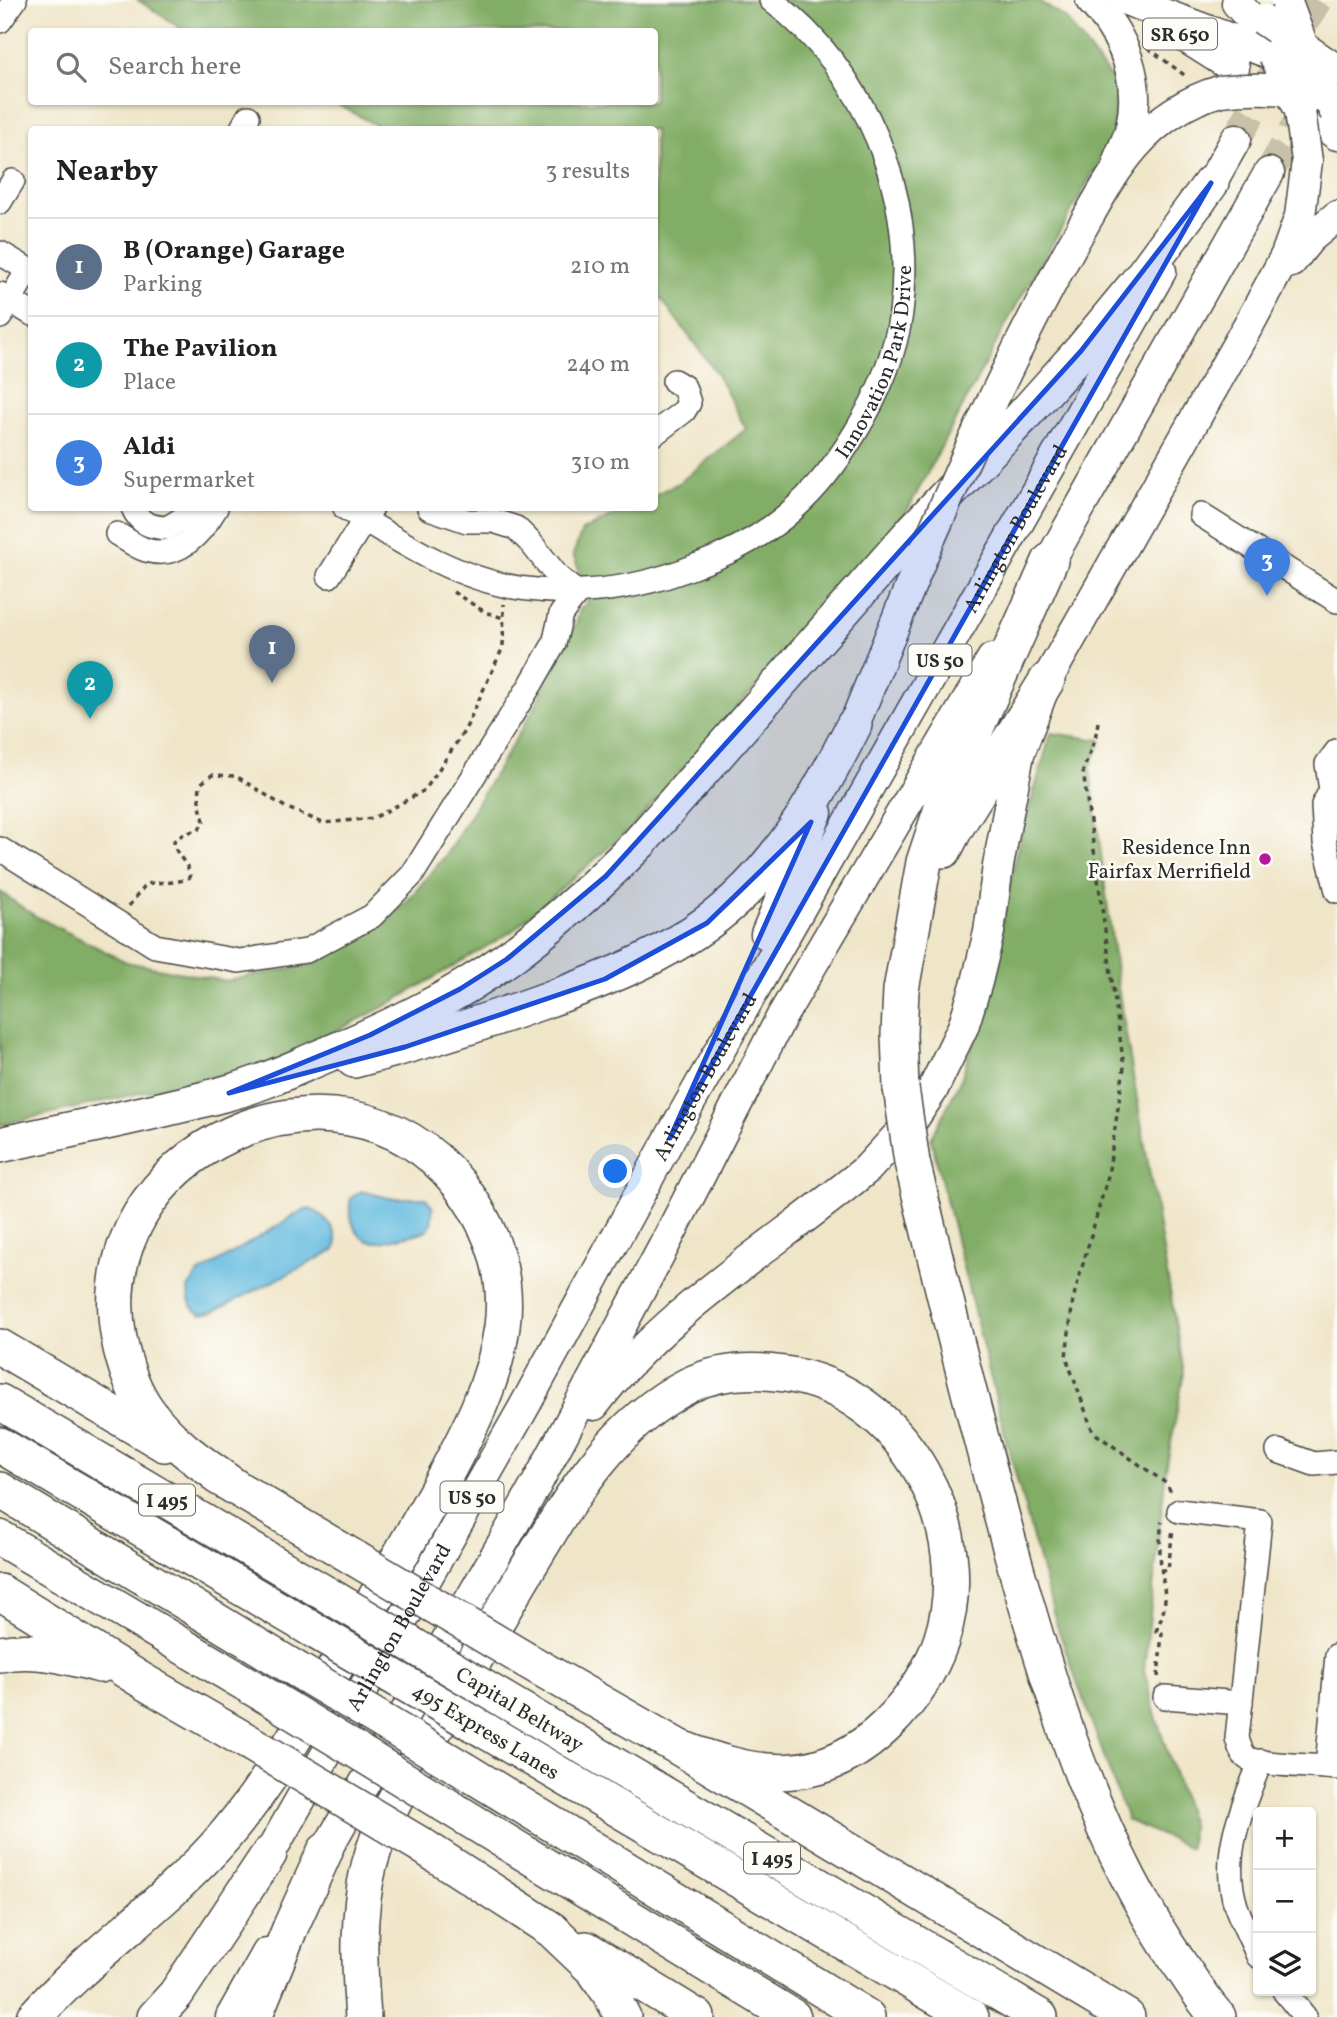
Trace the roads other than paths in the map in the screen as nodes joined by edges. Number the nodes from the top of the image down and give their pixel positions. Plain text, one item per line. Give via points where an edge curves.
1 (15, 0) edge
2 (771, 0) edge
3 (1091, 0) edge
4 (1126, 0) edge
5 (1286, 0) edge
6 (1235, 2) edge
7 (0, 22) edge
8 (1244, 50) junction
9 (1275, 55) junction
10 (1324, 64) edge
11 (1286, 96) junction
12 (1333, 114) edge
13 (1236, 139) tunnel mouth
14 (1269, 173) tunnel mouth
15 (13, 181) dead end
16 (1211, 183) junction
17 (1102, 193) junction
18 (0, 202) edge
19 (1337, 216) edge
20 (0, 253) edge
21 (28, 270) edge
22 (28, 273) edge
23 (3, 304) edge
24 (28, 313) edge
25 (1253, 317) junction
26 (674, 381) dead end
27 (658, 431) edge
28 (134, 511) edge
29 (188, 511) edge
30 (214, 511) edge
31 (438, 511) edge
32 (368, 514) edge
33 (1201, 515) dead end
34 (493, 522) edge
35 (117, 534) dead end
36 (1050, 561) junction
37 (329, 576) dead end
38 (577, 593) junction
39 (1337, 601) edge
40 (1047, 680) junction
41 (854, 725) junction
42 (1337, 751) edge
43 (1334, 791) edge
44 (0, 849) edge
45 (1336, 885) edge
46 (918, 907) junction
47 (229, 1093) junction
48 (670, 1138) junction
49 (0, 1144) edge
50 (0, 1347) edge
51 (0, 1402) edge
52 (0, 1445) edge
53 (1278, 1451) dead end
54 (1337, 1462) edge
55 (536, 1485) junction
56 (237, 1488) junction
57 (0, 1490) edge
58 (1169, 1507) road end
59 (0, 1538) edge
60 (0, 1592) edge
61 (0, 1654) edge
62 (1337, 1654) edge
63 (146, 1683) junction
64 (1165, 1697) road end
65 (1241, 1703) junction
66 (678, 1747) junction
67 (1261, 1761) junction
68 (1332, 1767) edge
69 (326, 1851) junction
70 (269, 1854) junction
71 (473, 1880) junction
72 (1253, 1945) edge
73 (1288, 1996) edge
74 (34, 2017) edge
75 (155, 2017) edge
76 (178, 2017) edge
77 (231, 2017) edge
78 (254, 2017) edge
79 (363, 2017) edge
80 (623, 2017) edge
81 (697, 2017) edge
82 (793, 2017) edge
83 (867, 2017) edge
84 (971, 2017) edge
85 (1040, 2017) edge
86 (1127, 2017) edge
87 (1218, 2017) edge
88 (1305, 2017) edge

1 - 7 street
2 - 38 street, Innovation Park Drive via 806,29 843,75 874,129 888,165 904,276 892,350 844,453 776,524 746,544 677,574
3 - 17 main road via 1118,34 1132,76 1131,126
4 - 8 main road, SR 650
5 - 10 main road, bridge
6 - 8 main road, SR 650
8 - 9 main road
8 - 10 main road, SR 650, bridge
8 - 11 main road, SR 650
8 - 17 main road via 1203,96 1176,110 1136,145
9 - 10 main road
9 - 11 main road, bridge
10 - 12 main road, bridge
11 - 12 main road, SR 650
11 - 25 main road, bridge via 1307,160 1304,201 1296,231
13 - 16 main road, Arlington Boulevard / US 50
14 - 36 main road, Arlington Boulevard / US 50
15 - 18 street
16 - 47 highway via 1081,351 913,531 606,876 528,943 460,989 370,1035
16 - 48 main road, Arlington Boulevard / US 50
17 - 41 main road, bridge via 1025,332 973,442
19 - 25 main road via 1303,247
20 - 21 street
22 - 23 street
23 - 24 street
25 - 40 main road
26 - 27 street via 684,387 689,403
28 - 29 street via 145,524 167,528
30 - 35 street via 196,536 173,550 146,550
31 - 34 street via 467,521
32 - 37 street
32 - 38 street, Innovation Park Drive via 441,564 507,585
33 - 39 street
34 - 38 street via 516,528
36 - 46 highway via 946,796 924,862
36 - 55 main road, Arlington Boulevard / US 50 via 782,1016
38 - 44 street via 561,614 554,644 531,684 412,875 372,916 306,951 239,961 155,946
40 - 46 highway via 956,827
40 - 55 main road via 1019,754 977,982 932,1091 894,1143 868,1168 703,1297 637,1356 600,1397
41 - 47 highway via 815,799 766,869 707,923 663,950 605,979 485,1022
41 - 48 main road via 766,933
42 - 43 street via 1327,764
43 - 45 street via 1323,805 1325,843
46 - 87 highway, bridge via 901,990 901,1088 912,1162 995,1492 1069,1740 1114,1850 1153,1925
47 - 49 highway
48 - 70 main road, Arlington Boulevard / US 50 via 524,1407
50 - 56 highway
51 - 85 highway, Capital Beltway / I 495, bridge
52 - 84 highway, 495 Express Lanes / I 495, bridge
53 - 54 street via 1314,1464
55 - 69 main road, Arlington Boulevard / US 50
56 - 66 highway, bridge
56 - 74 highway via 183,1450 145,1409 131,1382 117,1327 116,1298 132,1232 142,1213 184,1164 246,1126 298,1114 331,1116 413,1142 435,1158 476,1205 499,1262 504,1292 502,1326 481,1405 408,1543 258,1794 188,1875 84,1966
57 - 83 highway, bridge
58 - 65 street via 1260,1521
59 - 82 highway, bridge
60 - 63 highway
61 - 63 highway via 65,1655
62 - 68 street
63 - 71 highway, bridge
64 - 65 street
65 - 67 street via 1240,1749 1248,1758
66 - 79 highway via 748,1771 790,1772 830,1763 856,1751 904,1707 923,1681 941,1641 949,1555 932,1492 902,1441 881,1419 829,1385 766,1371 716,1375 692,1383 639,1420 584,1479 561,1511 383,1824 369,1867 362,1915
66 - 86 highway
67 - 68 street
67 - 72 street via 1238,1815 1229,1871 1236,1906
69 - 77 main road, Arlington Boulevard / US 50
69 - 78 highway
70 - 75 highway via 176,1994
70 - 76 main road, Arlington Boulevard / US 50
71 - 80 highway via 552,1930 575,1951 594,1970
71 - 81 highway
73 - 88 street

